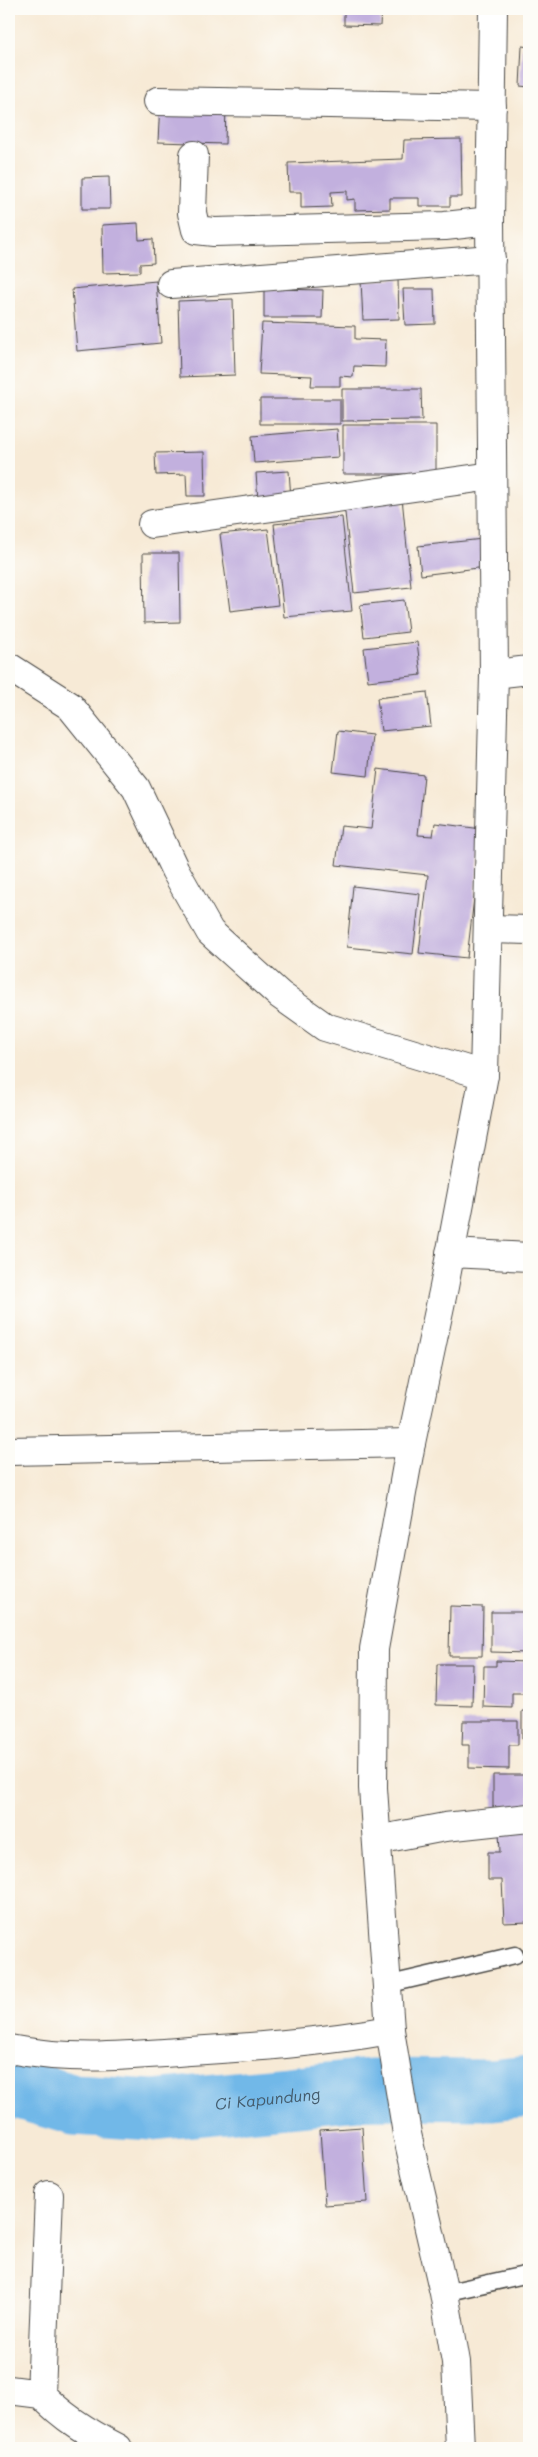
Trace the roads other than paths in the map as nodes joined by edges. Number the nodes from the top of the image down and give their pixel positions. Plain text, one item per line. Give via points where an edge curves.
1 (493, 9) edge
2 (158, 101) dead end
3 (492, 107) junction
4 (194, 155) dead end
5 (490, 220) junction
6 (491, 259) junction
7 (171, 284) dead end
8 (492, 476) junction
9 (152, 524) dead end
10 (9, 667) edge
11 (529, 670) edge
12 (494, 674) junction
13 (489, 929) junction
14 (529, 930) edge
15 (484, 1076) junction
16 (450, 1253) junction
17 (529, 1257) edge
18 (411, 1443) junction
19 (9, 1451) edge
20 (529, 1818) edge
21 (377, 1840) junction
22 (515, 1955) dead end
23 (386, 1985) junction
24 (392, 2043) junction
25 (9, 2049) edge
26 (50, 2195) dead end
27 (529, 2274) edge
28 (444, 2292) junction
29 (9, 2390) edge
30 (41, 2394) junction
31 (118, 2448) edge
32 (460, 2448) edge

1 - 3 street
2 - 3 street
3 - 5 street
4 - 5 street via 192,213 196,230 435,226
5 - 6 street
6 - 7 street
6 - 8 street
8 - 9 street
8 - 12 street
10 - 15 street via 70,706 136,788 175,870 210,932 280,995 324,1027
11 - 12 street
12 - 13 street
13 - 14 street
13 - 15 street
15 - 16 street
16 - 17 street
16 - 18 street
18 - 19 street
18 - 21 street via 374,1649 373,1788
20 - 21 street via 445,1827
21 - 23 street
22 - 23 lane
23 - 24 street
24 - 25 street via 324,2041 75,2057
24 - 28 street via 407,2134
26 - 30 street
27 - 28 lane
28 - 32 street via 456,2362
29 - 30 street
30 - 31 street via 53,2408 90,2434

